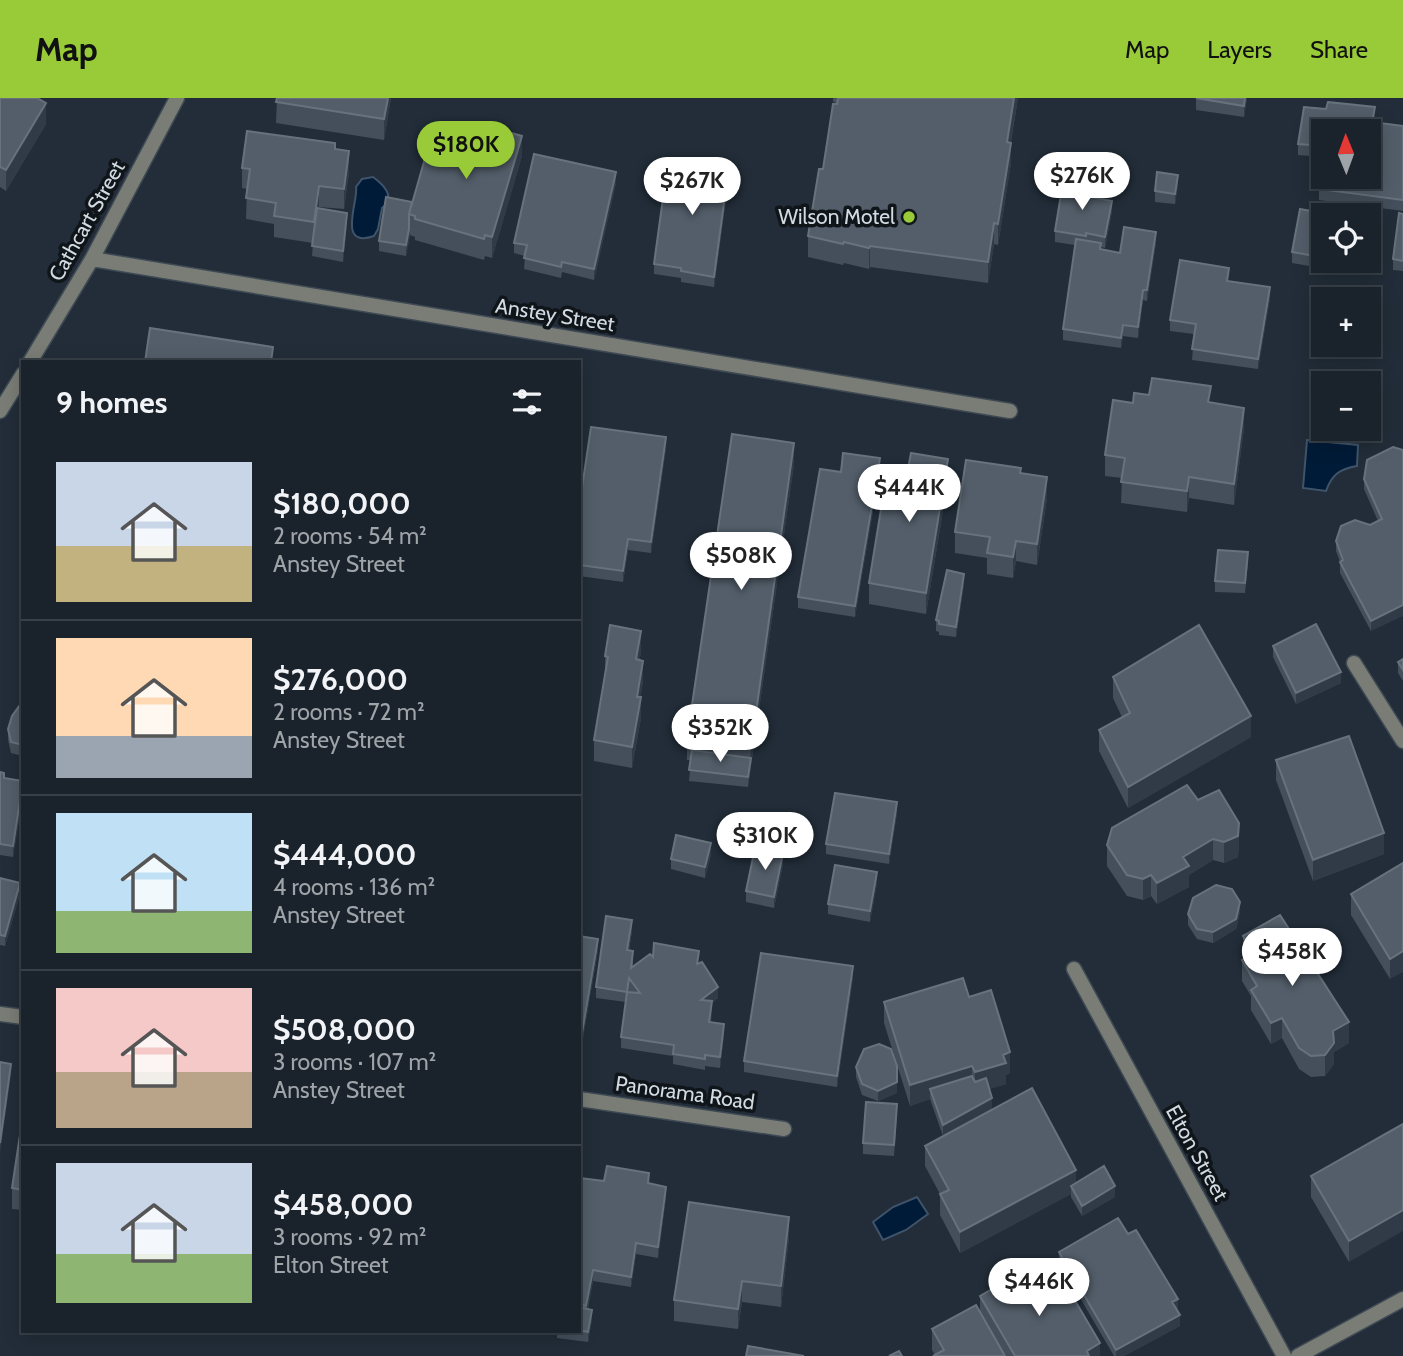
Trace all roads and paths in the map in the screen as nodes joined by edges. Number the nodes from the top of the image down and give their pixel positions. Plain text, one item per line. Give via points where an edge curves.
1 (177, 98) edge
2 (92, 259) junction
3 (31, 360) edge
4 (21, 377) edge
5 (0, 411) edge
6 (1010, 411) dead end
7 (1354, 663) dead end
8 (1403, 741) edge
9 (1074, 970) dead end
10 (0, 1014) edge
11 (21, 1017) edge
12 (581, 1099) edge
13 (784, 1129) dead end
14 (1403, 1299) edge
15 (1284, 1356) edge
16 (1298, 1356) edge

1 - 2 street, Cathcart Street
2 - 3 street, Cathcart Street
2 - 6 street, Anstey Street
4 - 5 street
7 - 8 street
9 - 15 street, Elton Street
10 - 11 street
12 - 13 street, Panorama Road
14 - 16 street

